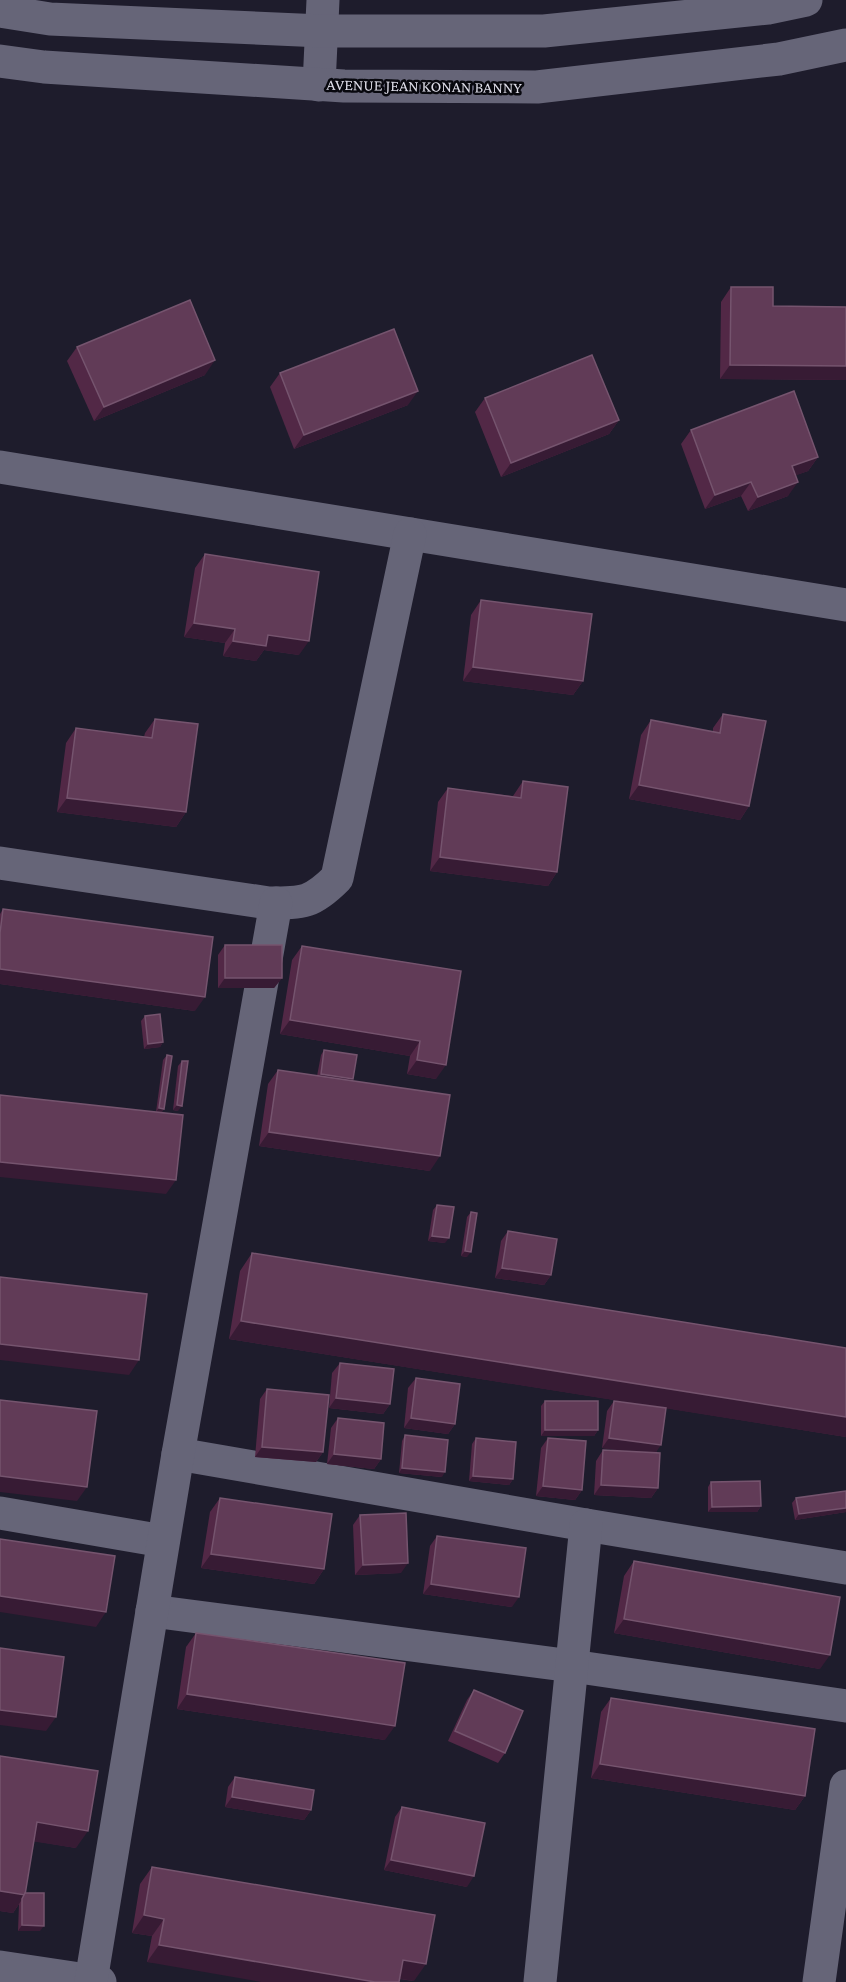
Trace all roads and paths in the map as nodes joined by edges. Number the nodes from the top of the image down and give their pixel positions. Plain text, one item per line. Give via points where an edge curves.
1 (806, 0) edge
2 (0, 11) edge
3 (322, 16) edge
4 (846, 45) edge
5 (0, 61) edge
6 (319, 85) junction
7 (0, 467) edge
8 (410, 534) junction
9 (846, 605) edge
10 (0, 863) edge
11 (276, 903) junction
12 (178, 1454) junction
13 (0, 1513) edge
14 (586, 1525) junction
15 (164, 1541) junction
16 (846, 1568) edge
17 (152, 1611) junction
18 (572, 1666) junction
19 (846, 1707) edge
20 (846, 1786) edge
21 (6, 1973) edge
22 (95, 1981) edge
23 (540, 1982) edge
24 (819, 1982) edge

1 - 3 street via 768,8 544,31
2 - 3 street via 50,19
3 - 6 street
4 - 6 street, AVENUE JEAN KONAN BANNY via 779,58 537,87
5 - 6 street, AVENUE JEAN KONAN BANNY
7 - 8 street
8 - 9 street
8 - 11 street via 337,878 314,898 299,903
10 - 11 street
11 - 12 street
12 - 14 street
12 - 15 street
13 - 15 street
14 - 16 street
14 - 18 street
15 - 17 street
17 - 18 street
17 - 22 street
18 - 19 street
18 - 23 street
20 - 24 street
21 - 22 street

